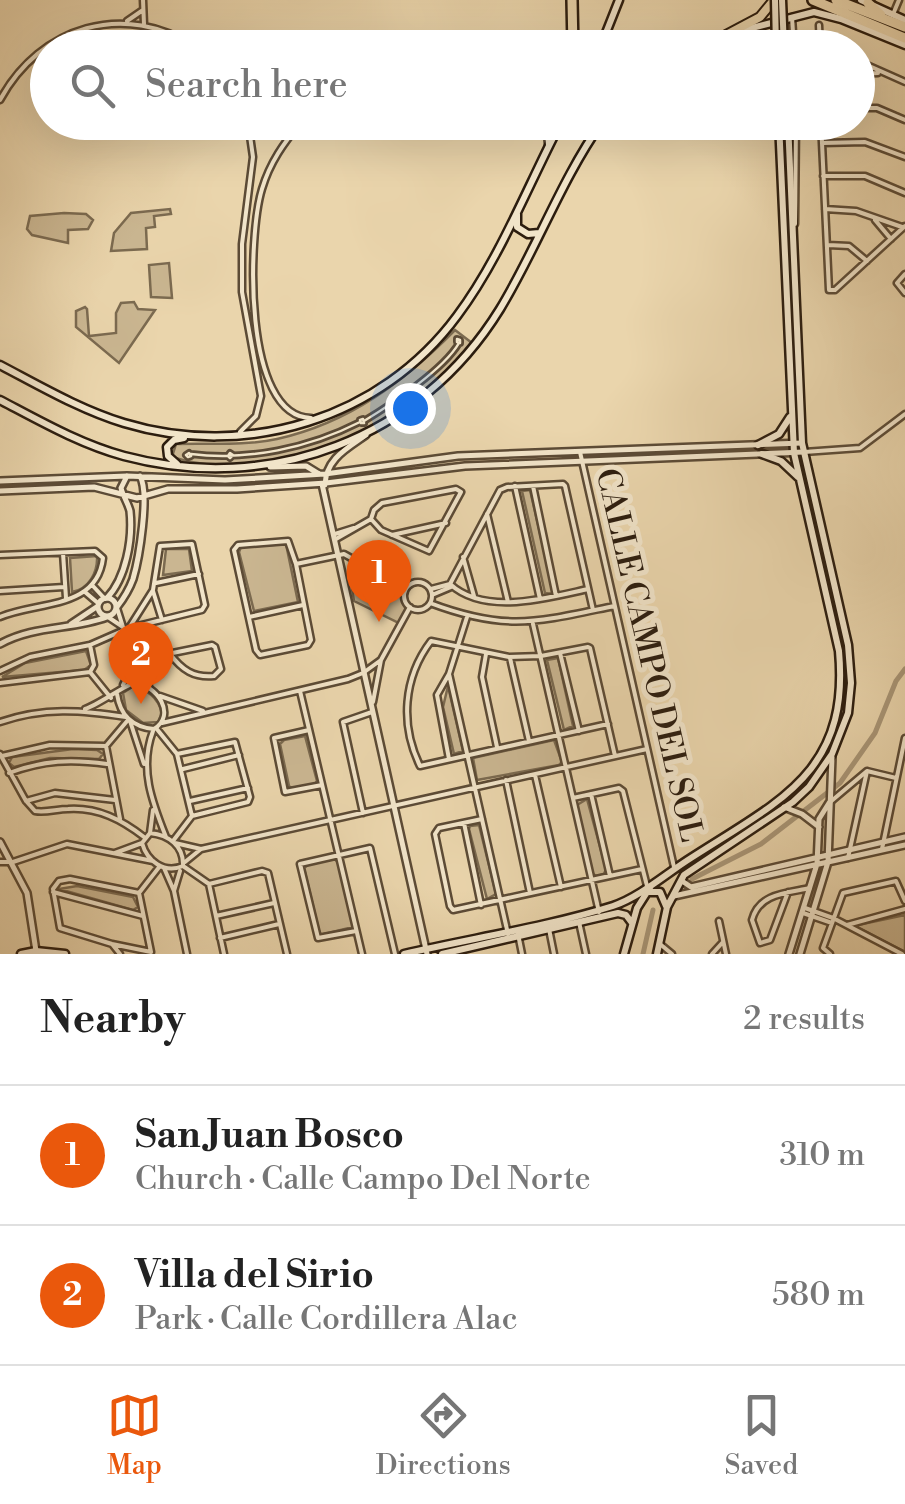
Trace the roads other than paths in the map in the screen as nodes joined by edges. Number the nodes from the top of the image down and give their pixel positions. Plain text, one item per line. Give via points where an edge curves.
1 (143, 0) edge
2 (572, 0) edge
3 (619, 0) edge
4 (813, 0) edge
5 (836, 0) edge
6 (899, 0) edge
7 (776, 1) edge
8 (864, 2) edge
9 (144, 10) junction
10 (792, 16) junction
11 (890, 19) junction
12 (125, 22) junction
13 (144, 24) junction
14 (905, 24) edge
15 (819, 25) dead end
16 (80, 30) edge
17 (164, 30) edge
18 (573, 30) edge
19 (607, 30) edge
20 (735, 30) edge
21 (743, 30) edge
22 (776, 30) edge
23 (781, 30) edge
24 (793, 30) edge
25 (819, 30) edge
26 (873, 30) edge
27 (875, 31) edge
28 (905, 41) edge
29 (30, 60) edge
30 (875, 70) edge
31 (875, 73) edge
32 (882, 73) junction
33 (905, 82) edge
34 (0, 100) edge
35 (875, 108) edge
36 (905, 120) edge
37 (251, 140) edge
38 (287, 140) edge
39 (548, 140) edge
40 (552, 140) edge
41 (591, 140) edge
42 (780, 140) edge
43 (789, 140) edge
44 (796, 140) edge
45 (822, 140) edge
46 (822, 143) junction
47 (548, 148) junction
48 (905, 157) edge
49 (823, 176) junction
50 (905, 193) edge
51 (517, 208) junction
52 (825, 210) junction
53 (872, 216) junction
54 (904, 226) edge
55 (540, 233) junction
56 (793, 234) junction
57 (891, 238) junction
58 (827, 245) junction
59 (867, 261) junction
60 (905, 274) edge
61 (905, 293) edge
62 (459, 344) dead end
63 (0, 365) edge
64 (255, 369) junction
65 (268, 377) junction
66 (0, 400) edge
67 (795, 408) junction
68 (905, 414) edge
69 (326, 417) junction
70 (369, 432) junction
71 (196, 436) junction
72 (229, 438) junction
73 (758, 445) junction
74 (798, 448) junction
75 (191, 454) dead end
76 (762, 454) junction
77 (581, 456) junction
78 (270, 466) junction
79 (180, 467) junction
80 (322, 474) junction
81 (127, 476) junction
82 (140, 476) junction
83 (0, 481) edge
84 (800, 481) junction
85 (324, 485) junction
86 (516, 486) junction
87 (533, 486) junction
88 (0, 491) edge
89 (122, 494) junction
90 (146, 496) junction
91 (487, 514) junction
92 (371, 520) junction
93 (446, 523) junction
94 (392, 534) junction
95 (335, 537) junction
96 (63, 553) junction
97 (0, 555) edge
98 (339, 555) junction
99 (464, 557) junction
100 (296, 564) junction
101 (199, 574) junction
102 (156, 583) junction
103 (92, 585) junction
104 (451, 585) junction
105 (64, 588) junction
106 (430, 588) junction
107 (588, 588) junction
108 (406, 589) junction
109 (153, 590) junction
110 (0, 591) edge
111 (85, 592) junction
112 (432, 595) junction
113 (474, 596) junction
114 (556, 596) junction
115 (106, 598) junction
116 (540, 599) junction
117 (66, 600) junction
118 (508, 602) junction
119 (430, 603) junction
120 (99, 605) junction
121 (303, 605) junction
122 (614, 606) junction
123 (116, 608) junction
124 (410, 608) junction
125 (593, 610) junction
126 (248, 616) junction
127 (0, 617) edge
128 (108, 617) junction
129 (467, 617) junction
130 (162, 620) junction
131 (533, 624) junction
132 (68, 625) junction
133 (126, 628) junction
134 (0, 644) edge
135 (90, 645) junction
136 (458, 648) junction
137 (560, 653) junction
138 (170, 654) junction
139 (486, 654) junction
140 (541, 656) junction
141 (510, 658) junction
142 (382, 660) junction
143 (134, 662) junction
144 (0, 671) edge
145 (90, 672) junction
146 (363, 673) junction
147 (450, 674) junction
148 (0, 683) edge
149 (123, 686) junction
150 (300, 691) junction
151 (154, 692) junction
152 (117, 694) junction
153 (111, 698) junction
154 (85, 710) junction
155 (208, 712) junction
156 (372, 714) junction
157 (128, 719) junction
158 (0, 722) edge
159 (162, 723) junction
160 (608, 724) junction
161 (155, 728) junction
162 (309, 730) junction
163 (579, 731) junction
164 (558, 735) junction
165 (905, 738) edge
166 (528, 741) junction
167 (106, 746) junction
168 (498, 748) junction
169 (647, 749) junction
170 (178, 754) junction
171 (468, 754) junction
172 (832, 754) junction
173 (1, 755) edge
174 (240, 755) junction
175 (615, 756) junction
176 (449, 759) junction
177 (107, 764) junction
178 (566, 767) junction
179 (146, 768) junction
180 (182, 769) junction
181 (867, 771) junction
182 (9, 773) junction
183 (534, 774) junction
184 (896, 778) junction
185 (506, 780) junction
186 (322, 785) junction
187 (475, 787) junction
188 (248, 788) junction
189 (591, 794) junction
190 (573, 798) junction
191 (115, 800) junction
192 (26, 801) junction
193 (190, 801) junction
194 (829, 804) junction
195 (154, 805) junction
196 (393, 806) junction
197 (784, 807) junction
198 (363, 812) junction
199 (192, 816) junction
200 (120, 819) junction
201 (482, 819) junction
202 (331, 820) junction
203 (464, 823) junction
204 (818, 826) junction
205 (150, 833) junction
206 (166, 837) junction
207 (905, 837) edge
208 (143, 840) junction
209 (0, 842) edge
210 (174, 842) junction
211 (905, 845) edge
212 (883, 846) junction
213 (201, 849) junction
214 (849, 850) junction
215 (111, 854) junction
216 (338, 855) junction
217 (848, 858) junction
218 (828, 859) junction
219 (152, 860) junction
220 (818, 861) junction
221 (0, 862) edge
222 (13, 862) junction
223 (182, 866) junction
224 (162, 867) junction
225 (642, 868) junction
226 (673, 869) junction
227 (610, 876) junction
228 (681, 879) junction
229 (591, 880) junction
230 (209, 884) junction
231 (652, 885) junction
232 (561, 887) junction
233 (811, 888) junction
234 (174, 891) junction
235 (53, 892) junction
236 (788, 892) junction
237 (139, 893) junction
238 (530, 894) junction
239 (671, 894) junction
240 (500, 900) junction
241 (905, 902) edge
242 (275, 903) junction
243 (482, 905) junction
244 (667, 907) junction
245 (905, 909) edge
246 (804, 910) junction
247 (599, 913) junction
248 (813, 914) junction
249 (143, 916) junction
250 (216, 916) junction
251 (832, 920) junction
252 (719, 921) dead end
253 (579, 922) junction
254 (632, 922) junction
255 (280, 924) junction
256 (844, 925) junction
257 (549, 929) junction
258 (356, 931) junction
259 (518, 932) junction
260 (508, 934) junction
261 (220, 938) junction
262 (724, 942) junction
263 (112, 944) junction
264 (660, 944) junction
265 (36, 951) junction
266 (427, 952) edge
267 (460, 952) edge
268 (151, 953) edge
269 (21, 954) edge
270 (65, 954) edge
271 (120, 954) edge
272 (187, 954) edge
273 (224, 954) edge
274 (287, 954) edge
275 (362, 954) edge
276 (395, 954) edge
277 (404, 954) edge
278 (442, 954) edge
279 (522, 954) edge
280 (554, 954) edge
281 (586, 954) edge
282 (624, 954) edge
283 (657, 954) edge
284 (672, 954) edge
285 (712, 954) edge
286 (726, 954) edge
287 (789, 954) edge
288 (800, 954) edge
289 (830, 954) edge
290 (902, 954) edge

1 - 9 street
2 - 18 highway
3 - 19 main road
4 - 28 highway
5 - 11 highway
6 - 11 street
7 - 20 main road
7 - 22 main road, bridge
7 - 23 main road, bridge
8 - 11 highway
9 - 12 street
9 - 13 street
10 - 21 main road
10 - 24 street
10 - 26 main road via 823,13
11 - 14 highway
12 - 13 street
12 - 16 street
13 - 17 street
15 - 25 street
27 - 28 main road
29 - 34 street
30 - 32 street
31 - 32 street
32 - 33 street
35 - 36 street
37 - 64 street via 242,275
38 - 65 street via 266,178 253,245 256,319
39 - 47 street
40 - 47 main road
41 - 55 main road
42 - 67 main road
43 - 56 main road
44 - 56 street
45 - 46 street
46 - 48 street via 866,142
46 - 49 street
47 - 51 main road
49 - 50 street via 864,176
49 - 52 street
51 - 55 main road via 516,226
51 - 69 main road via 476,287 432,346 372,394
52 - 53 street
52 - 58 street
53 - 54 street
53 - 57 street
54 - 57 street
55 - 70 main road via 500,308 466,354 428,392
56 - 67 main road
57 - 59 street
58 - 59 street via 849,246
58 - 59 street via 830,291
60 - 61 street via 898,283
62 - 75 street via 403,396 338,434 268,453
63 - 71 main road via 102,416
64 - 65 street
64 - 72 street via 258,410
65 - 69 street via 287,411
66 - 79 main road via 90,445
67 - 73 main road via 782,430
67 - 74 main road
68 - 74 street via 860,448
69 - 72 main road
70 - 78 main road
70 - 80 street
71 - 72 main road
71 - 79 main road via 167,447
73 - 74 street
73 - 77 street
74 - 76 street
74 - 84 main road
74 - 172 main road via 850,666 848,713
76 - 77 street
76 - 84 main road
77 - 80 street via 458,456
77 - 85 street
77 - 122 street, CALLE CAMPO DEL SOL
78 - 79 main road
78 - 80 street
80 - 82 street via 214,481
80 - 85 street
81 - 82 street
81 - 83 street
81 - 89 street
82 - 90 street
84 - 226 main road via 839,651 842,699 835,727 823,753 788,793
85 - 90 street via 168,489
85 - 95 street
86 - 87 street
86 - 91 street via 500,490
86 - 116 street
87 - 107 street via 564,485
87 - 114 street
88 - 89 street via 86,487
89 - 90 street
89 - 115 street via 130,512 124,567
90 - 123 street via 134,574
91 - 99 street
91 - 118 street
92 - 93 street via 382,503 459,490
92 - 94 street
92 - 95 street
93 - 94 street
93 - 94 street via 428,551
95 - 98 street
96 - 97 street
96 - 103 street via 101,553
96 - 105 street
98 - 100 street
98 - 108 street
98 - 146 street
99 - 104 street
99 - 113 street
100 - 121 street
100 - 126 street via 288,541 236,546
101 - 102 street
101 - 102 street via 192,544 162,545
101 - 130 street via 204,609
102 - 109 street
103 - 111 street
103 - 115 street
104 - 106 street
104 - 112 street
104 - 113 street
105 - 110 street
105 - 117 street
106 - 108 street via 419,582
106 - 112 street
107 - 114 street
107 - 125 street
108 - 124 street
109 - 130 street
109 - 133 street
111 - 117 street
111 - 120 street
112 - 119 street
113 - 118 street
114 - 116 street
115 - 120 street
115 - 123 street
116 - 118 street
117 - 127 street
119 - 124 street
119 - 129 street
120 - 128 street
120 - 132 street
121 - 126 street
121 - 126 street via 310,643 263,655
122 - 125 street
122 - 169 street, CALLE CAMPO DEL SOL
123 - 128 street
123 - 133 street
124 - 142 street
125 - 131 street
128 - 132 street
128 - 133 street
129 - 131 street
129 - 136 street
130 - 133 street
131 - 140 street
132 - 134 street
133 - 135 street
133 - 143 street
135 - 144 street via 30,657
135 - 145 street
136 - 139 street
136 - 147 street
136 - 176 street via 430,642 408,686 406,716 420,766
137 - 140 street
137 - 160 street via 590,648
137 - 163 street
138 - 138 street via 213,645 221,669 214,676 195,675
138 - 143 street
139 - 141 street
139 - 168 street via 482,676
140 - 141 street
140 - 164 street
141 - 166 street
142 - 146 street
142 - 156 street
143 - 149 street
143 - 151 street
145 - 148 street
145 - 153 street
146 - 150 street
146 - 156 street
147 - 171 street
147 - 176 street via 437,700
149 - 151 street via 139,684
149 - 152 street
150 - 155 street
150 - 162 street
151 - 155 street
151 - 159 street via 164,708
152 - 153 street
152 - 157 street
153 - 154 street
154 - 157 street
154 - 158 street
155 - 159 street
156 - 196 street
156 - 198 street via 343,722
157 - 161 street
157 - 167 street
157 - 179 street
159 - 161 street
160 - 163 street
160 - 175 street
161 - 170 street
161 - 179 street
162 - 186 street
162 - 186 street via 274,738 286,792
163 - 164 street
164 - 166 street
164 - 178 street
165 - 184 street
166 - 168 street
167 - 173 street via 50,745
167 - 177 street
168 - 171 street
169 - 175 street
169 - 226 street, CALLE CAMPO DEL SOL
170 - 174 street via 232,742
170 - 180 street
171 - 176 street
171 - 187 street
172 - 194 street
172 - 197 main road
173 - 182 street
174 - 180 street
174 - 188 street
175 - 178 street
177 - 182 street via 43,761
177 - 191 street
178 - 183 street
178 - 190 street
179 - 195 street
180 - 193 street
181 - 184 street
181 - 194 street
181 - 214 street
182 - 192 street
183 - 185 street
183 - 232 street
184 - 212 street
185 - 187 street
185 - 238 street
186 - 202 street
187 - 196 street
187 - 201 street
188 - 193 street
188 - 199 street via 248,802
189 - 190 street
189 - 225 street via 623,791
189 - 227 street
190 - 229 street
191 - 192 street via 56,793
191 - 200 street
192 - 200 street via 40,812 74,808
193 - 199 street
194 - 204 street
194 - 218 street
195 - 205 street
195 - 206 street
196 - 198 street
196 - 266 street
197 - 204 street
197 - 228 main road
198 - 202 street
199 - 210 street
200 - 208 street
201 - 203 street
201 - 240 street
202 - 213 street
202 - 216 street
203 - 243 street
203 - 243 street via 435,834 446,889 454,910
204 - 220 street
205 - 206 street
205 - 208 street
206 - 210 street
207 - 212 street
208 - 215 street
208 - 219 street
209 - 222 street
210 - 213 street
210 - 223 street
211 - 212 street
212 - 214 street
212 - 217 street
213 - 223 street
214 - 217 street
214 - 218 street
215 - 219 street
215 - 222 street via 67,844
216 - 258 street
216 - 258 street via 300,866 318,938
216 - 276 street via 370,849
217 - 218 street
218 - 220 street
218 - 248 street
219 - 224 street
220 - 228 street via 691,887
220 - 233 street
220 - 239 street
221 - 222 street
222 - 265 street via 30,903
223 - 224 street
223 - 230 street
223 - 234 street
224 - 234 street
224 - 237 street
225 - 227 street
225 - 231 street
226 - 231 main road
227 - 229 street
228 - 239 main road
229 - 232 street
229 - 247 street
230 - 242 street via 264,871
230 - 250 street
231 - 239 main road
231 - 244 main road
231 - 247 main road
231 - 254 main road
232 - 238 street
233 - 236 street
233 - 246 street
234 - 272 street
235 - 237 street via 56,882 70,879
235 - 249 street
235 - 263 street via 60,928
236 - 236 street via 769,896 753,912 760,943 770,940
237 - 249 street
238 - 240 street
239 - 244 main road
240 - 243 street
240 - 260 street
241 - 251 street via 896,881 844,892
242 - 250 street
242 - 255 street
244 - 264 main road
245 - 256 street
246 - 248 street
246 - 287 street
247 - 253 main road
247 - 254 main road via 622,913
247 - 259 main road
248 - 251 street
248 - 288 street
249 - 268 street
250 - 261 street
251 - 256 street
251 - 289 street via 823,948
252 - 262 street
253 - 257 main road
253 - 281 street
254 - 282 main road
255 - 261 street
255 - 274 street
256 - 290 street
257 - 259 main road
257 - 280 street
258 - 275 street
259 - 260 main road
259 - 279 street
260 - 266 main road
260 - 267 main road
261 - 273 street
262 - 285 street
262 - 286 street
263 - 268 street
263 - 271 street
264 - 283 main road
264 - 284 street
265 - 269 main road
265 - 270 main road
266 - 277 main road
267 - 278 main road

